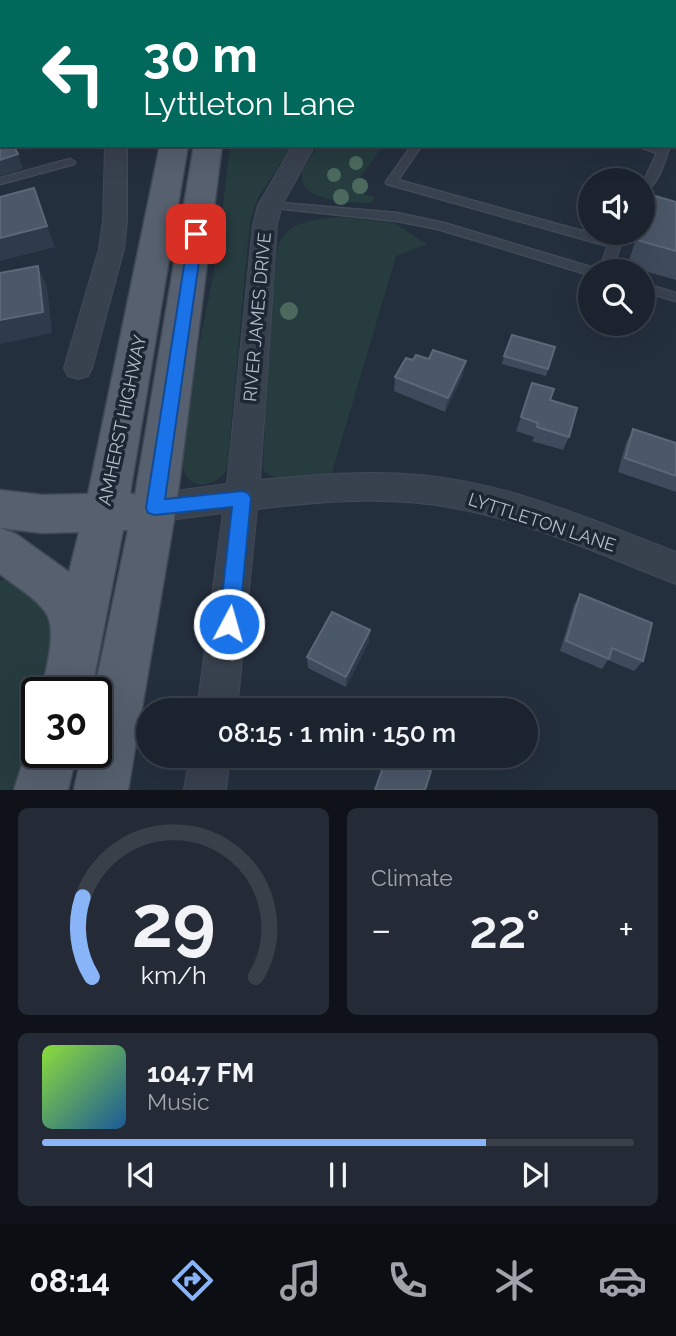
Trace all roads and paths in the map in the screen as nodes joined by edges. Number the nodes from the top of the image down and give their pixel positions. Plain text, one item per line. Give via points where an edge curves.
1 (116, 147) edge
2 (174, 147) edge
3 (208, 147) edge
4 (303, 147) edge
5 (416, 147) edge
6 (664, 148) edge
7 (70, 162) dead end
8 (655, 173) edge
9 (0, 181) edge
10 (270, 205) junction
11 (578, 228) edge
12 (578, 267) edge
13 (655, 291) edge
14 (676, 297) edge
15 (78, 368) dead end
16 (242, 498) junction
17 (155, 508) junction
18 (0, 509) edge
19 (103, 514) junction
20 (0, 548) edge
21 (676, 568) edge
22 (70, 673) edge
23 (217, 698) edge
24 (47, 768) edge
25 (208, 768) edge
26 (41, 790) edge
27 (101, 790) edge
28 (205, 790) edge

1 - 15 street via 114,230
2 - 19 main road, AMHERST HIGHWAY
3 - 17 main road
4 - 10 street, RIVER JAMES DRIVE
5 - 11 lane via 391,182
6 - 8 lane
7 - 9 lane
10 - 12 lane via 397,217
10 - 16 street, RIVER JAMES DRIVE
13 - 14 lane
16 - 17 street, LYTTLETON LANE
16 - 21 street, LYTTLETON LANE via 362,487 465,496 512,508
16 - 23 street, RIVER JAMES DRIVE
17 - 19 main road
17 - 27 main road
18 - 19 main road
19 - 22 main road, AMHERST HIGHWAY
20 - 22 main road via 52,586 71,607
24 - 26 main road
25 - 28 street

